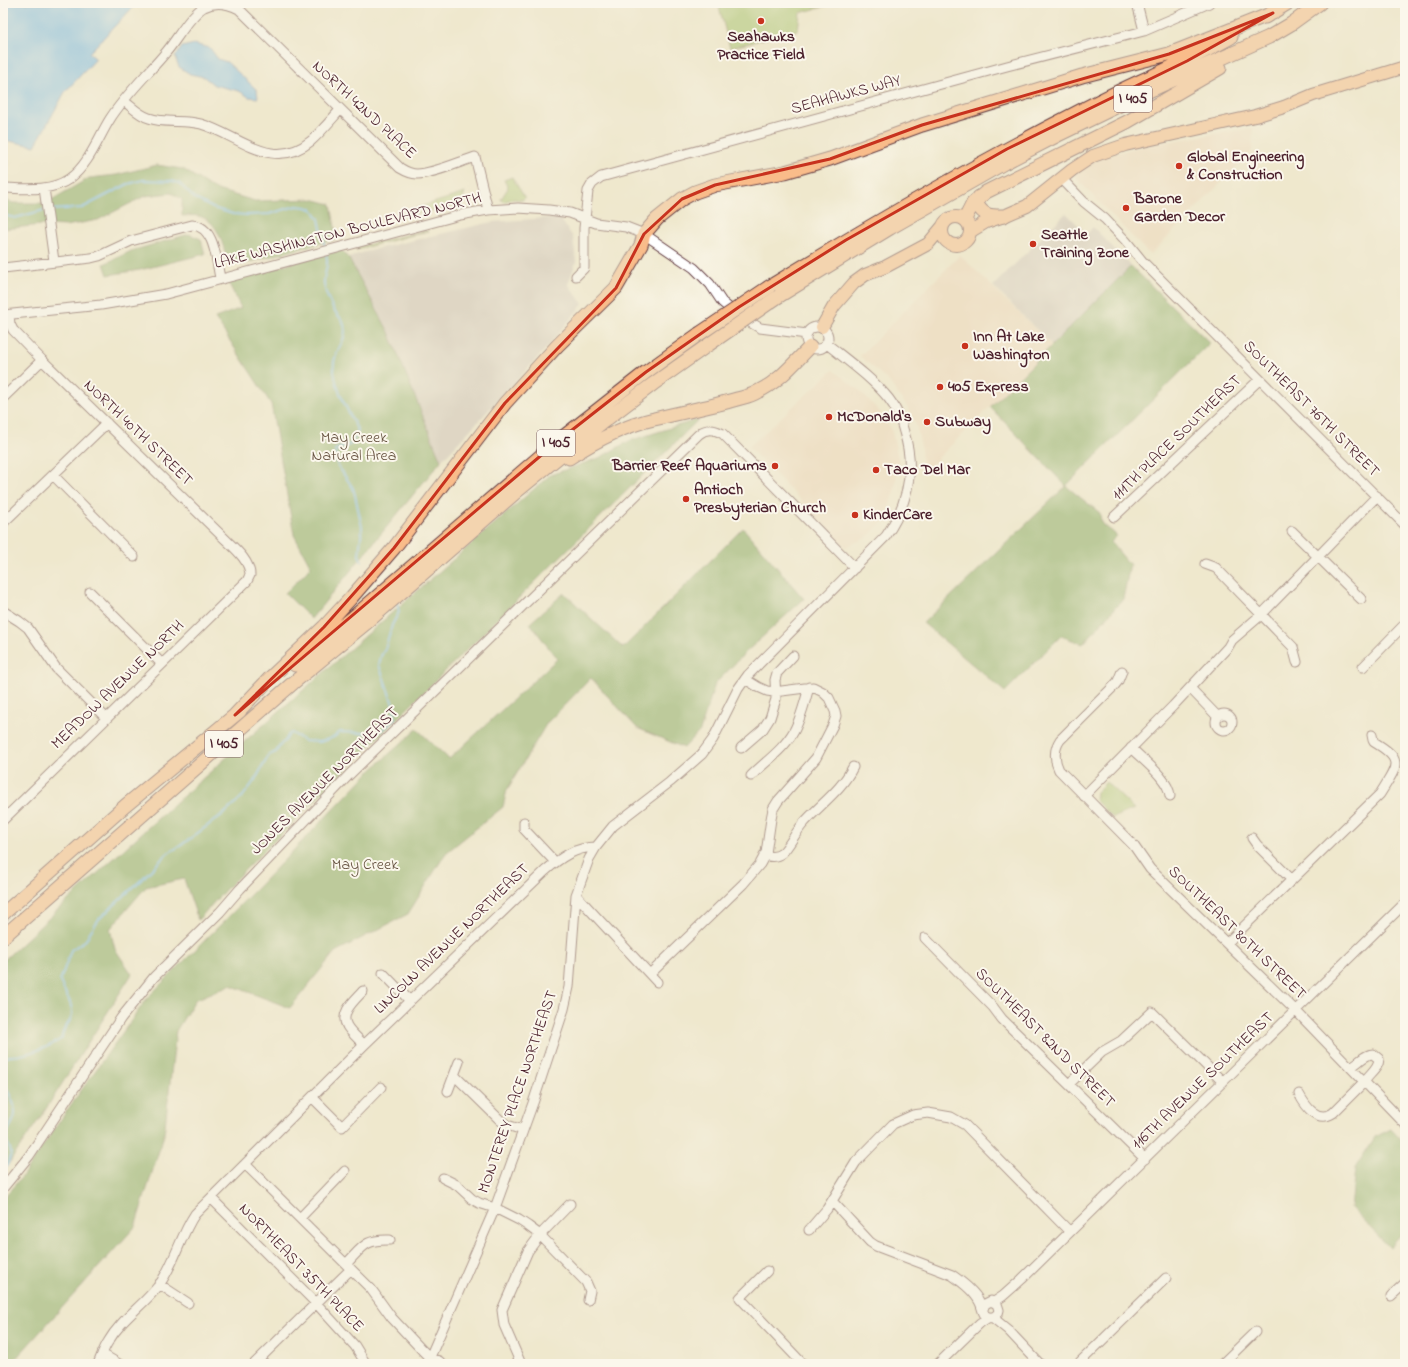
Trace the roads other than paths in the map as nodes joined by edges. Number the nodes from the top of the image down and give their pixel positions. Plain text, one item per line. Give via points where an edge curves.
1 (1137, 3) edge
2 (1209, 3) edge
3 (1288, 3) edge
4 (1320, 3) edge
5 (225, 4) edge
6 (1273, 13) junction
7 (1144, 31) junction
8 (1269, 37) junction
9 (1405, 67) edge
10 (124, 101) junction
11 (340, 110) junction
12 (1061, 178) junction
13 (7, 188) dead end
14 (44, 188) junction
15 (979, 197) junction
16 (488, 210) junction
17 (1004, 216) junction
18 (585, 218) junction
19 (967, 224) junction
20 (943, 226) junction
21 (644, 234) junction
22 (948, 242) junction
23 (928, 244) junction
24 (54, 261) junction
25 (3, 268) edge
26 (576, 276) dead end
27 (220, 278) junction
28 (6, 315) edge
29 (822, 328) junction
30 (807, 334) junction
31 (827, 344) junction
32 (810, 347) junction
33 (42, 360) junction
34 (1260, 380) junction
35 (3, 398) edge
36 (107, 423) junction
37 (53, 475) junction
38 (1377, 496) junction
39 (1114, 517) dead end
40 (3, 523) edge
41 (1405, 525) edge
42 (1292, 530) dead end
43 (471, 531) junction
44 (134, 557) dead end
45 (1318, 557) junction
46 (424, 564) junction
47 (1205, 564) dead end
48 (855, 568) junction
49 (250, 571) joint
50 (90, 592) dead end
51 (1361, 599) dead end
52 (3, 611) edge
53 (1261, 615) junction
54 (361, 619) junction
55 (1405, 624) edge
56 (793, 656) dead end
57 (1297, 662) dead end
58 (162, 664) junction
59 (1363, 667) dead end
60 (1122, 671) dead end
61 (745, 678) junction
62 (809, 687) junction
63 (1190, 688) junction
64 (776, 692) junction
65 (235, 715) junction
66 (1218, 717) dead end
67 (106, 718) junction
68 (1372, 735) dead end
69 (741, 748) dead end
70 (1131, 748) junction
71 (853, 767) dead end
72 (751, 776) dead end
73 (1084, 796) junction
74 (1170, 796) dead end
75 (3, 820) edge
76 (524, 822) dead end
77 (1252, 838) dead end
78 (596, 846) junction
79 (764, 855) junction
80 (555, 862) junction
81 (1292, 880) junction
82 (576, 895) junction
83 (1405, 903) edge
84 (3, 914) edge
85 (3, 938) edge
86 (925, 938) dead end
87 (1227, 944) junction
88 (383, 974) dead end
89 (650, 974) junction
90 (657, 982) dead end
91 (363, 991) dead end
92 (410, 1001) junction
93 (1296, 1011) junction
94 (364, 1045) junction
95 (459, 1062) dead end
96 (1350, 1068) junction
97 (454, 1075) junction
98 (1223, 1082) junction
99 (1364, 1082) junction
100 (1069, 1084) junction
101 (381, 1087) dead end
102 (448, 1091) dead end
103 (1299, 1094) dead end
104 (312, 1098) junction
105 (1405, 1124) edge
106 (523, 1130) junction
107 (1145, 1159) junction
108 (245, 1164) junction
109 (345, 1171) dead end
110 (443, 1178) dead end
111 (3, 1188) edge
112 (211, 1198) junction
113 (832, 1201) junction
114 (570, 1204) dead end
115 (495, 1208) junction
116 (300, 1218) junction
117 (809, 1230) dead end
118 (1070, 1232) junction
119 (540, 1235) junction
120 (390, 1240) dead end
121 (348, 1266) junction
122 (767, 1271) dead end
123 (1166, 1278) dead end
124 (1405, 1283) edge
125 (159, 1284) junction
126 (1391, 1296) dead end
127 (588, 1300) dead end
128 (315, 1302) junction
129 (188, 1303) dead end
130 (991, 1310) junction
131 (1255, 1332) dead end
132 (102, 1354) junction
133 (428, 1361) edge
134 (260, 1362) edge
135 (365, 1363) edge
136 (98, 1364) edge
137 (119, 1364) edge
138 (442, 1364) edge
139 (520, 1364) edge
140 (803, 1364) edge
141 (938, 1364) edge
142 (1040, 1364) edge
143 (1078, 1364) edge
144 (1222, 1364) edge

1 - 7 street
2 - 7 street, SEAHAWKS WAY
3 - 6 highway, I 405
4 - 8 highway, I 405
5 - 10 street via 212,4 200,9
5 - 11 street, NORTH 42ND PLACE via 239,9
6 - 21 highway via 1169,54 1082,76 930,123 830,159 785,172 715,185 695,192 669,209
6 - 46 highway, I 405, bridge via 1187,61 1075,113 1007,149 769,287 646,372 558,441
7 - 18 street, SEAHAWKS WAY via 606,175 595,180 588,191
8 - 15 highway via 1127,122
8 - 43 highway, I 405, bridge via 1147,92 1004,163 890,228 779,296 653,384 578,442
9 - 12 main road via 1255,116 1118,146 1093,156
10 - 11 street via 150,119 198,124 273,154 302,147
10 - 14 street via 75,174 59,184
11 - 16 street, NORTH 42ND PLACE via 394,163 407,172 426,173 475,157
12 - 17 main road via 1027,206
12 - 34 street, SOUTHEAST 76TH STREET via 1105,219 1143,262
13 - 14 street
14 - 24 street
15 - 17 highway via 977,204 980,211 988,215
15 - 19 highway via 973,203
16 - 18 street, LAKE WASHINGTON BOULEVARD NORTH via 549,210
16 - 27 street, LAKE WASHINGTON BOULEVARD NORTH via 460,215
17 - 19 main road via 986,222
18 - 21 street, LAKE WASHINGTON BOULEVARD NORTH via 596,223 626,227
18 - 26 street, SEAHAWKS WAY via 584,268
19 - 20 main road via 961,217 952,217
19 - 22 main road via 970,236 964,243 955,245
20 - 22 main road via 943,234
20 - 23 main road
21 - 30 street, LAKE WASHINGTON BOULEVARD NORTH via 694,268 710,284 722,302 736,314 760,328
21 - 65 highway via 641,245 616,288 557,346 505,403 394,548 350,599
22 - 23 main road
23 - 29 main road via 854,283 834,306
24 - 25 street
24 - 27 street via 95,257 131,241 196,225 205,229 211,238
27 - 28 street, LAKE WASHINGTON BOULEVARD NORTH via 166,294 130,301
28 - 33 street, NORTH 40TH STREET via 13,330
29 - 30 street via 811,328
29 - 31 street via 828,336
30 - 32 street via 806,341
31 - 32 street via 821,349
31 - 48 street via 890,400 901,422 910,459 908,490 899,516 886,536
32 - 43 highway via 777,380 757,393 642,423 615,432 586,447
33 - 35 street
33 - 36 street, NORTH 40TH STREET
34 - 38 street, SOUTHEAST 76TH STREET
34 - 39 street, 111TH PLACE SOUTHEAST
36 - 37 street
36 - 49 street, NORTH 40TH STREET via 244,558
37 - 40 street
37 - 44 street
38 - 41 street, SOUTHEAST 76TH STREET
38 - 45 street
42 - 45 street
43 - 46 highway, I 405
45 - 51 street
45 - 53 street
46 - 54 highway, I 405
47 - 53 street via 1216,568
48 - 61 street
48 - 111 street, JONES AVENUE NORTHEAST via 723,434 713,429 703,431 350,775 154,978 121,1018 29,1156
49 - 58 street, MEADOW AVENUE NORTH via 250,578
50 - 58 street
52 - 67 street via 28,628 56,668
53 - 57 street via 1293,647
53 - 63 street via 1232,640
54 - 65 highway, I 405
54 - 85 highway, I 405 via 293,683
55 - 59 street
56 - 64 street via 777,673
58 - 67 street, MEADOW AVENUE NORTH
60 - 73 street, SOUTHEAST 80TH STREET via 1114,686 1057,745 1056,764
61 - 64 street via 758,687
61 - 78 street via 713,739 702,754 613,826
62 - 64 street
62 - 72 street via 791,737
62 - 79 street via 829,698 836,716 816,758 773,809
63 - 66 street
63 - 70 street
64 - 69 street via 775,706 770,718 763,729
65 - 84 highway, I 405 via 125,806
67 - 75 street, MEADOW AVENUE NORTH
68 - 81 street via 1374,742 1392,755 1396,762 1394,771 1380,794
70 - 73 street
70 - 74 street via 1163,779 1170,790
71 - 79 street via 842,785 809,817 784,851 775,856
73 - 87 street, SOUTHEAST 80TH STREET via 1134,846 1150,869
76 - 80 street via 524,829
77 - 81 street
78 - 80 street, LINCOLN AVENUE NORTHEAST via 580,848
78 - 82 street, MONTEREY PLACE NORTHEAST
79 - 89 street via 743,884
80 - 92 street, LINCOLN AVENUE NORTHEAST
81 - 87 street
82 - 89 street
82 - 106 street, MONTEREY PLACE NORTHEAST via 567,1000
83 - 93 street, 116TH AVENUE SOUTHEAST
86 - 100 street, SOUTHEAST 82ND STREET via 1002,1019
87 - 93 street, SOUTHEAST 80TH STREET
88 - 92 street
89 - 90 street
91 - 94 street via 348,1006 345,1018 346,1026
92 - 94 street, LINCOLN AVENUE NORTHEAST
93 - 96 street, SOUTHEAST 80TH STREET
93 - 98 street, 116TH AVENUE SOUTHEAST
94 - 104 street, LINCOLN AVENUE NORTHEAST
95 - 97 street
96 - 99 street, SOUTHEAST 80TH STREET
96 - 99 street via 1370,1054 1379,1059 1377,1067
97 - 102 street
97 - 106 street via 500,1120
98 - 100 street via 1152,1012 1121,1041 1102,1052
98 - 107 street, 116TH AVENUE SOUTHEAST
99 - 103 street via 1328,1116 1322,1117 1311,1111
99 - 105 street, SOUTHEAST 80TH STREET
100 - 107 street, SOUTHEAST 82ND STREET
101 - 104 street via 342,1127
104 - 108 street, LINCOLN AVENUE NORTHEAST
106 - 115 street, MONTEREY PLACE NORTHEAST
107 - 118 street, 116TH AVENUE SOUTHEAST
108 - 112 street, LINCOLN AVENUE NORTHEAST
108 - 116 street
109 - 116 street
110 - 115 street via 457,1185 472,1199
112 - 125 street, LINCOLN AVENUE NORTHEAST via 189,1223
112 - 128 street, NORTHEAST 35TH PLACE
113 - 117 street
113 - 118 street via 856,1162 893,1124 906,1117 936,1113 951,1117 964,1125
113 - 130 street via 870,1242 952,1275
114 - 119 street
115 - 119 street via 519,1220
115 - 133 street, MONTEREY PLACE NORTHEAST
116 - 121 street
118 - 130 street, 116TH AVENUE SOUTHEAST
119 - 127 street via 586,1282 590,1291
119 - 139 street via 522,1262 502,1310 504,1326
120 - 121 street via 377,1239 366,1243
121 - 128 street
121 - 133 street via 371,1289
122 - 140 street via 740,1298
123 - 143 street
124 - 126 street
125 - 129 street
125 - 132 street, LINCOLN AVENUE NORTHEAST via 116,1331
128 - 134 street
128 - 135 street, NORTHEAST 35TH PLACE via 356,1346
130 - 141 street, 116TH AVENUE SOUTHEAST
130 - 142 street
131 - 144 street
132 - 136 street, LINCOLN AVENUE NORTHEAST
132 - 137 street
133 - 138 street via 439,1361

